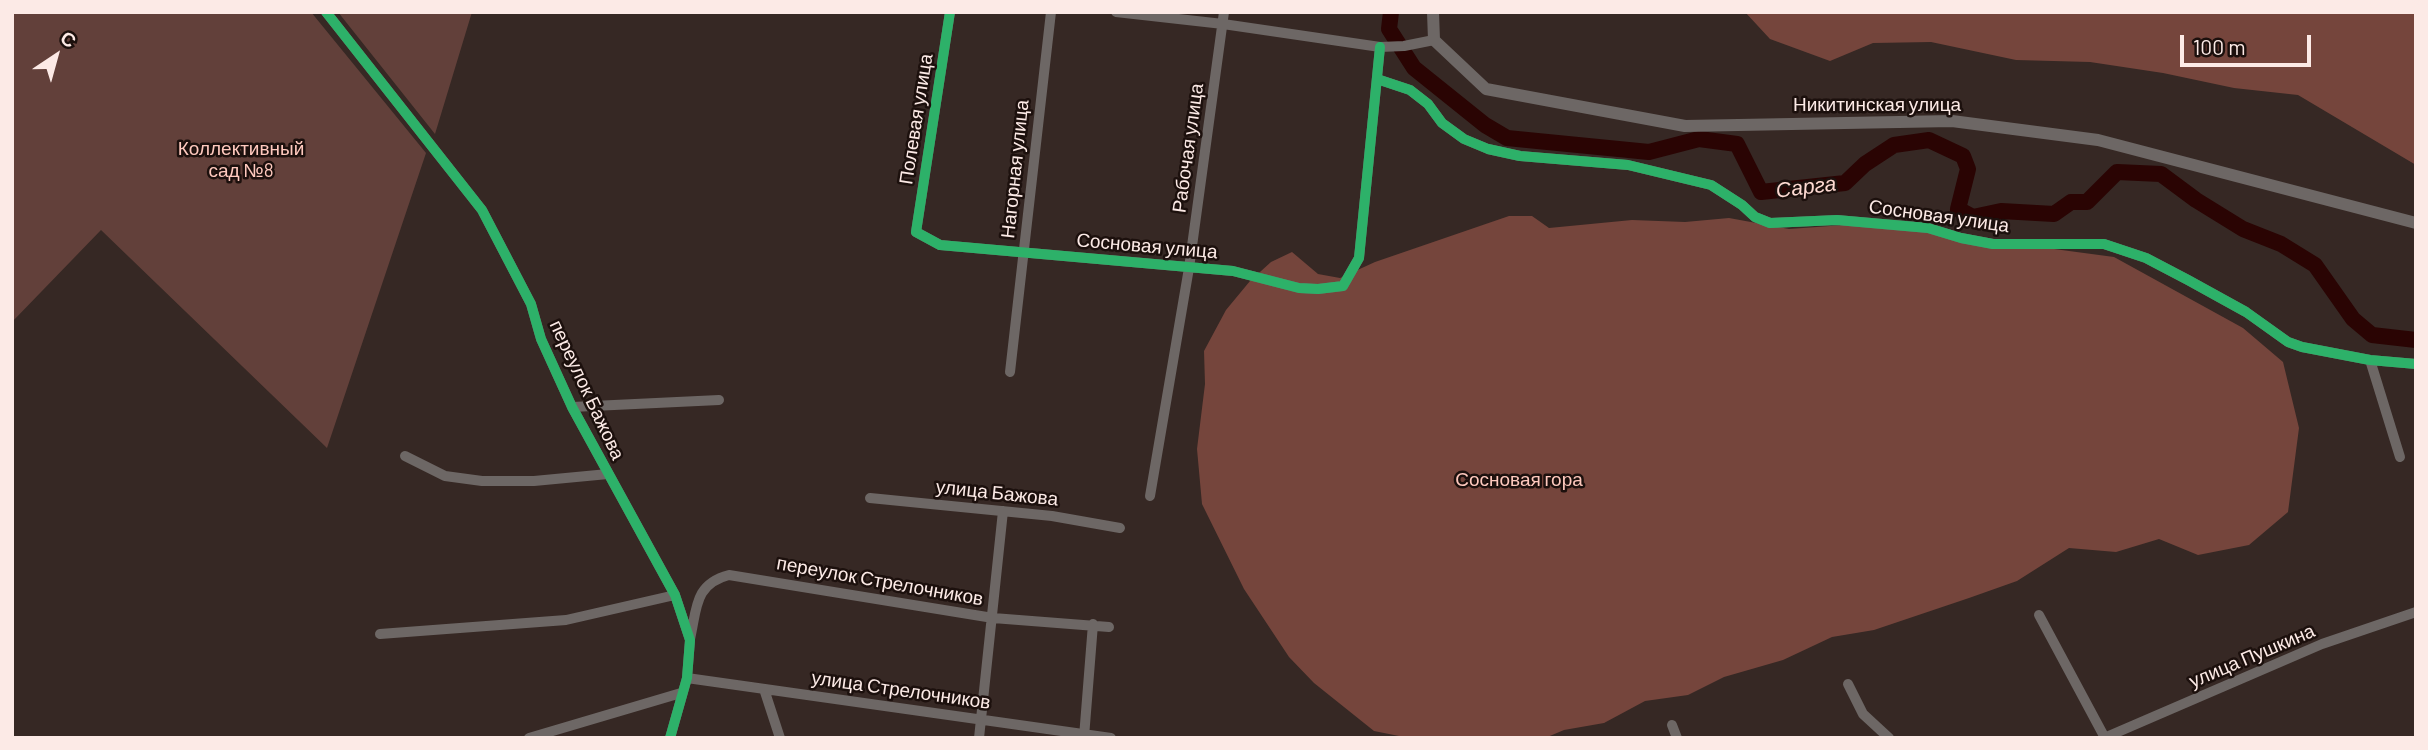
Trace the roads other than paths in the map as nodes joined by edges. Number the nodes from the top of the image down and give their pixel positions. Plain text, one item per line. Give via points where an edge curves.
1 (327, 12) edge
2 (950, 12) edge
3 (1051, 12) edge
4 (1116, 12) edge
5 (1224, 12) edge
6 (1433, 12) edge
7 (1223, 24) junction
8 (1434, 40) junction
9 (1380, 47) junction
10 (1377, 79) junction
11 (2416, 223) edge
12 (916, 232) joint
13 (1024, 253) junction
14 (1188, 268) junction
15 (2370, 360) junction
16 (2416, 364) edge
17 (1010, 372) dead end
18 (719, 400) dead end
19 (572, 407) junction
20 (405, 456) dead end
21 (2400, 457) dead end
22 (608, 474) junction
23 (1150, 496) dead end
24 (870, 498) dead end
25 (1003, 512) junction
26 (1120, 528) dead end
27 (675, 595) junction
28 (2416, 612) edge
29 (2039, 615) dead end
30 (993, 618) junction
31 (1093, 624) junction
32 (1109, 627) dead end
33 (380, 634) dead end
34 (690, 640) junction
35 (687, 678) junction
36 (1848, 684) dead end
37 (764, 689) junction
38 (681, 693) junction
39 (980, 719) junction
40 (1672, 725) dead end
41 (1066, 730) junction
42 (1084, 735) edge
43 (528, 738) edge
44 (670, 738) edge
45 (780, 738) edge
46 (979, 738) edge
47 (1052, 738) edge
48 (1111, 738) edge
49 (1677, 738) edge
50 (1889, 738) edge
51 (2104, 738) edge

1 - 19 street, переулок Бажова via 482,210 531,304 541,339
2 - 12 street, Полевая улица
3 - 13 street, Нагорная улица
4 - 7 street
5 - 7 street, Рабочая улица
6 - 8 street
7 - 9 street
7 - 14 street, Рабочая улица
8 - 9 street
8 - 11 street, Никитинская улица via 1486,89 1577,106 1685,126 1952,121 2098,140
9 - 10 street
10 - 14 street, Сосновая улица via 1359,258 1343,286 1299,288 1233,271
10 - 15 street, Сосновая улица via 1410,90 1442,123 1488,149 1628,165 1711,185 1770,223 1837,220 1928,228 1993,244 2104,244 2147,258 2246,312 2288,342
12 - 13 street, Сосновая улица via 940,245
13 - 14 street, Сосновая улица
13 - 17 street, Нагорная улица
14 - 23 street, Рабочая улица
15 - 16 street
15 - 21 street
18 - 19 street
19 - 22 street, переулок Бажова
20 - 22 street, переулок Бажова via 445,476 482,481
22 - 27 street
24 - 25 street, улица Бажова
25 - 26 street, улица Бажова
25 - 30 street
27 - 33 street via 566,620
27 - 34 street
28 - 51 street, улица Пушкина via 2322,644
29 - 51 street
30 - 31 street, переулок Стрелочников
30 - 34 street, переулок Стрелочников via 729,575 715,579 699,595
30 - 39 street
31 - 32 street, переулок Стрелочников
31 - 42 street
34 - 35 street, переулок Стрелочников
35 - 37 street, улица Стрелочников
35 - 38 street, переулок Стрелочников
36 - 50 street via 1863,714
37 - 39 street, улица Стрелочников
37 - 45 street
38 - 43 street
38 - 44 street, переулок Стрелочников
39 - 41 street, улица Стрелочников
39 - 46 street
40 - 49 street
41 - 42 street, улица Стрелочников
41 - 47 street
42 - 48 street, улица Стрелочников

